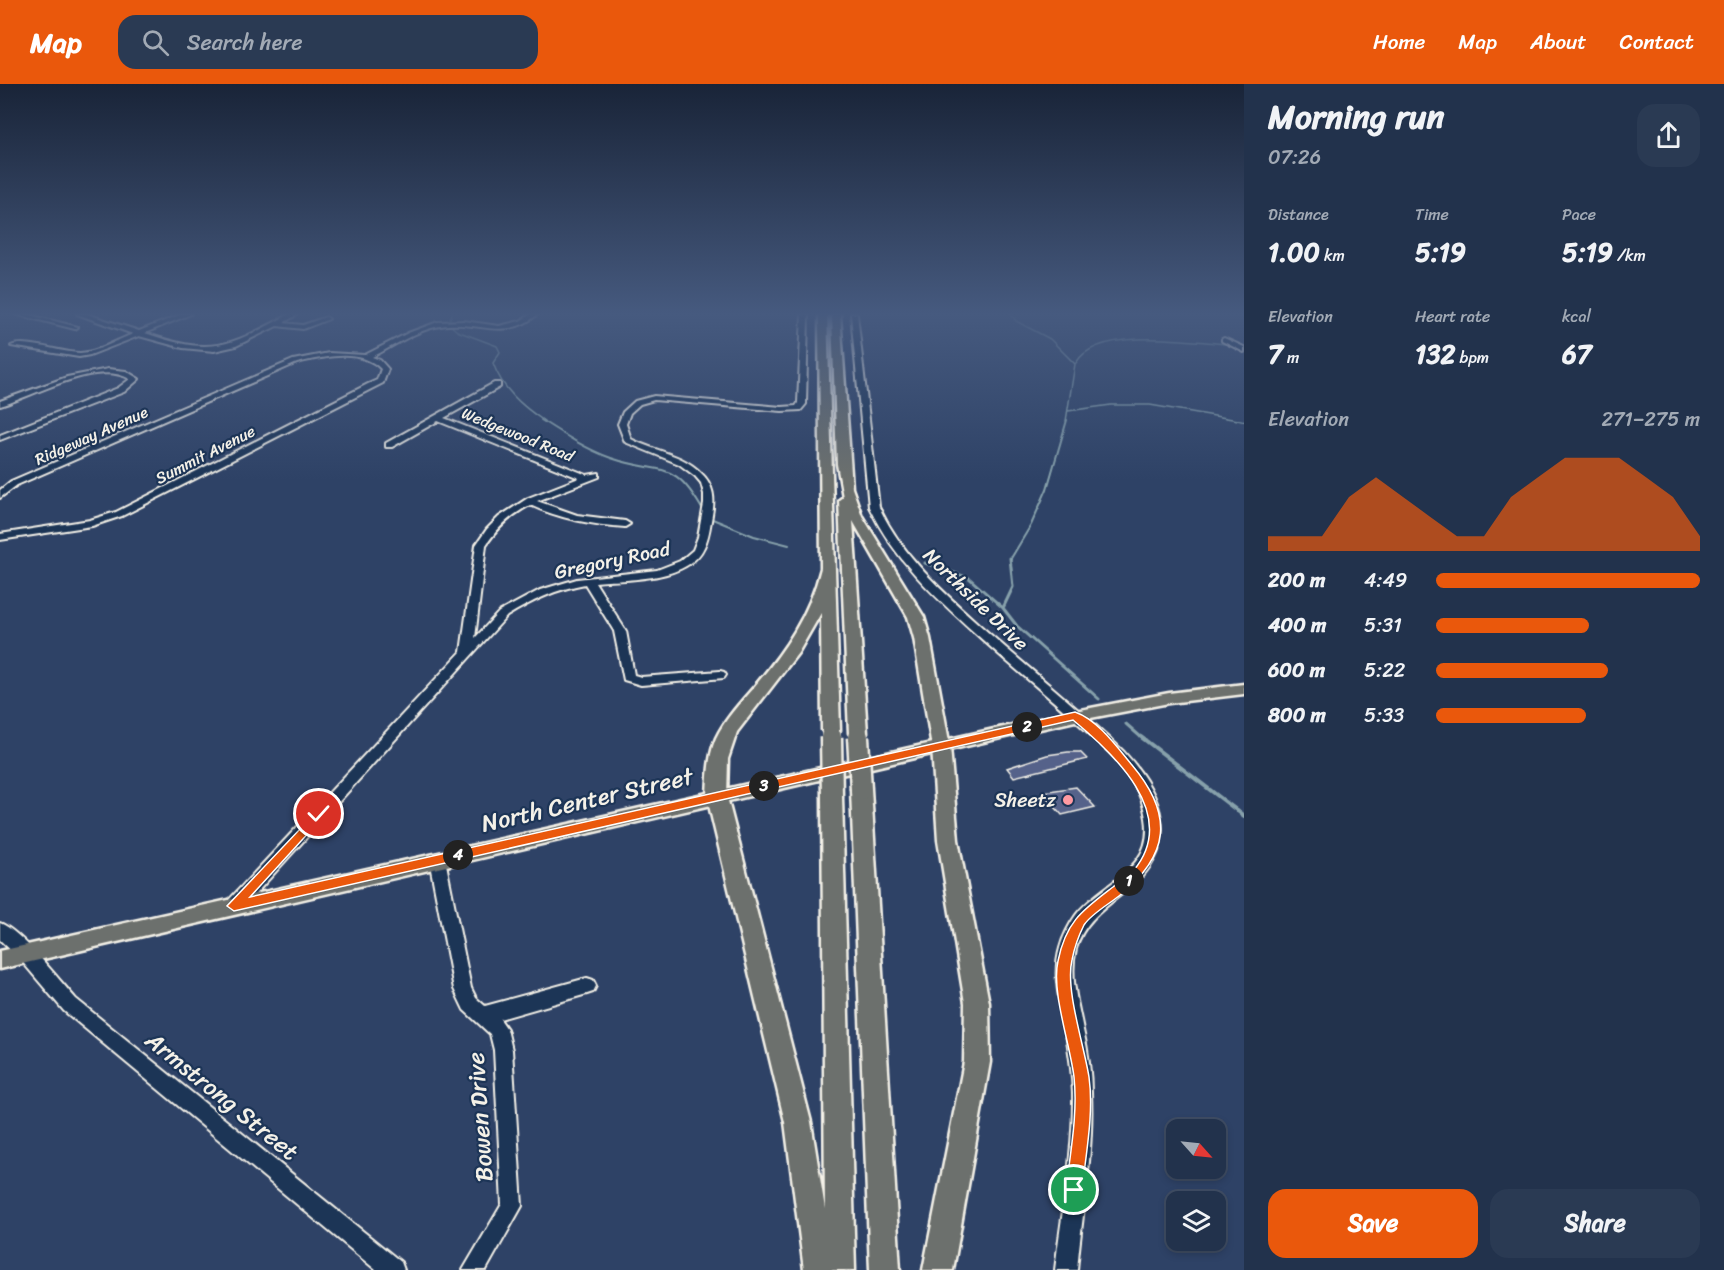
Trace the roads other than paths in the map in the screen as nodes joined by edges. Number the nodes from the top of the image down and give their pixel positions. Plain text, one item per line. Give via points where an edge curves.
1 (276, 369) edge
2 (385, 369) edge
3 (803, 369) edge
4 (825, 369) edge
5 (839, 369) edge
6 (860, 369) edge
7 (497, 386) dead end
8 (0, 405) edge
9 (438, 418) junction
10 (0, 438) edge
11 (389, 445) dead end
12 (843, 464) junction
13 (0, 480) edge
14 (14, 483) junction
15 (0, 495) edge
16 (532, 502) junction
17 (625, 524) dead end
18 (0, 537) edge
19 (828, 568) junction
20 (588, 580) junction
21 (467, 654) junction
22 (720, 675) dead end
23 (1241, 692) edge
24 (1075, 716) junction
25 (941, 747) junction
26 (717, 797) junction
27 (437, 860) junction
28 (234, 906) junction
29 (0, 930) edge
30 (26, 954) junction
31 (0, 960) edge
32 (587, 986) dead end
33 (484, 1015) junction
34 (393, 1270) edge
35 (474, 1270) edge
36 (819, 1270) edge
37 (840, 1270) edge
38 (885, 1270) edge
39 (939, 1270) edge
40 (1066, 1270) edge

1 - 14 street, Ridgeway Avenue
2 - 18 street, Summit Avenue via 380,381 371,386 119,514 92,523
3 - 20 street, Gregory Road via 802,404 798,408 782,410 654,398 636,402 621,422 628,440 673,457 699,475 710,496 701,544 684,563 648,573
4 - 19 highway
5 - 12 highway
6 - 24 street, Northside Drive via 874,507 880,521 924,578
7 - 9 street
8 - 10 street via 88,374 113,371 135,379 129,387
9 - 11 street
9 - 16 street, Wedgewood Road via 592,477
12 - 25 highway via 856,516 916,617
12 - 38 highway, bridge
13 - 14 street
14 - 15 street, Ridgeway Avenue
16 - 17 street via 561,516
16 - 21 street via 499,520 481,545
19 - 26 highway via 823,594 795,649 725,737 717,762
19 - 37 highway, bridge
20 - 21 street, Gregory Road via 559,587 518,605 498,620
20 - 22 street via 620,631 628,677 641,681
21 - 28 street, Gregory Road
23 - 24 main road, North Center Street via 1169,698
24 - 25 main road, North Center Street
24 - 40 street, Northside Drive via 1106,741 1143,785 1155,824 1143,867 1080,920 1064,961 1082,1111
25 - 26 main road, North Center Street
25 - 39 highway via 948,840 977,1003 977,1062
26 - 27 main road, North Center Street
26 - 36 highway via 798,1122
27 - 28 main road, North Center Street
27 - 33 street, Bowen Drive via 463,989 470,1004
28 - 30 main road, North Center Street
29 - 30 street, Armstrong Street
30 - 31 main road, North Center Street
30 - 34 street, Armstrong Street via 70,1005
32 - 33 street
33 - 35 street, Bowen Drive via 498,1029 503,1050 512,1206

